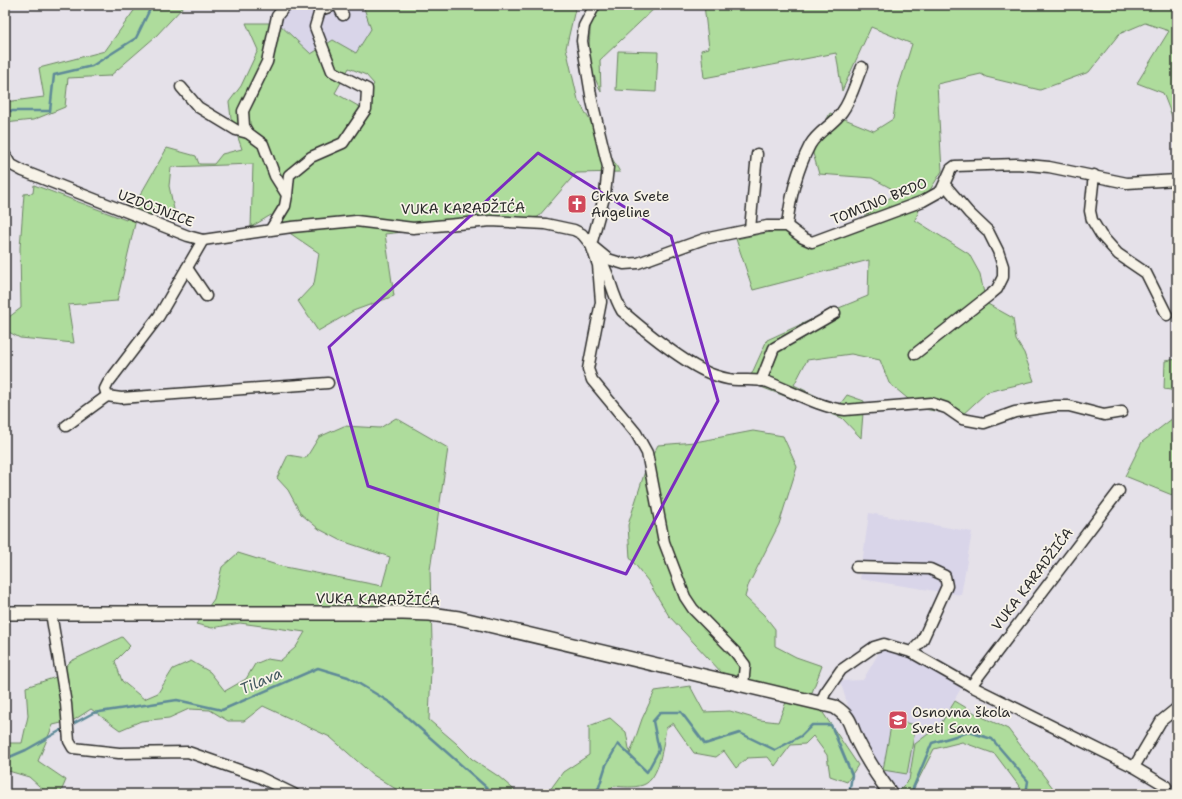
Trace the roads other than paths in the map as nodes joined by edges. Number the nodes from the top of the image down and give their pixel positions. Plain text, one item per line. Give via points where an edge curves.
1 (286, 5) edge
2 (335, 5) edge
3 (338, 5) edge
4 (595, 5) edge
5 (343, 15) dead end
6 (862, 67) dead end
7 (181, 87) dead end
8 (248, 133) junction
9 (757, 154) dead end
10 (5, 156) edge
11 (1094, 175) junction
12 (1177, 180) edge
13 (945, 185) junction
14 (287, 195) junction
15 (787, 226) junction
16 (750, 229) junction
17 (271, 230) junction
18 (203, 240) junction
19 (591, 245) junction
20 (187, 268) junction
21 (206, 296) dead end
22 (835, 313) dead end
23 (1167, 315) dead end
24 (915, 354) dead end
25 (761, 381) junction
26 (328, 383) dead end
27 (107, 396) junction
28 (1122, 412) dead end
29 (66, 426) dead end
30 (1119, 491) dead end
31 (856, 567) dead end
32 (5, 613) edge
33 (51, 613) junction
34 (911, 652) junction
35 (743, 685) junction
36 (971, 686) junction
37 (821, 703) junction
38 (1177, 708) edge
39 (1134, 767) junction
40 (1166, 786) dead end
41 (294, 794) edge
42 (891, 794) edge

1 - 8 street via 277,16 267,62 243,111 244,126
2 - 14 street via 320,10 315,27 332,71 367,90 366,109 343,143 311,157 289,175
3 - 5 street
4 - 19 street via 584,26 582,42 592,101 608,167 605,194
6 - 15 street via 843,112 820,132 810,145 795,182
7 - 8 street via 198,107 236,130
8 - 14 street via 263,144 275,176
9 - 16 street
10 - 18 street, UZDOJNICE via 10,164 23,171
11 - 12 street, TOMINO BRDO via 1127,182
11 - 13 street, TOMINO BRDO via 1017,164 955,166 951,169
11 - 23 street via 1090,211 1092,220 1118,254 1146,273
13 - 15 street, TOMINO BRDO via 923,201 812,242
13 - 24 street via 988,231 1003,266 1003,277 991,294
14 - 17 street via 285,206
15 - 16 street
16 - 19 street via 704,239 638,263 624,264 608,259
17 - 18 street, UZDOJNICE
17 - 19 street, VUKA KARADŽIĆA via 356,221 414,228 491,221 546,224 574,230 582,234
18 - 20 street
19 - 25 street via 605,264 618,304 627,315 662,343 716,376
19 - 35 street, VUKA KARADŽIĆA via 598,265 601,302 588,369 592,380 636,433 647,453 664,542 685,597 693,609 736,652 744,665
20 - 21 street
20 - 27 street via 159,316 108,383 105,389
22 - 25 street via 774,348
25 - 28 street via 796,392 831,409 931,403 946,408 962,419 984,423 1015,412 1055,406 1069,406 1104,415
26 - 27 street via 121,398
27 - 29 street
30 - 36 street, VUKA KARADŽIĆA
31 - 34 street via 930,569 945,576 946,586 939,606 922,641
32 - 33 street, VUKA KARADŽIĆA
33 - 35 street, VUKA KARADŽIĆA via 430,614 458,618
33 - 41 street via 73,748 119,753 188,752 258,777
34 - 36 street
34 - 37 street via 884,644 874,648 841,670 824,693
35 - 37 street, VUKA KARADŽIĆA
36 - 39 street
37 - 42 street, VUKA KARADŽIĆA via 842,712
38 - 39 street via 1161,721
39 - 40 street

